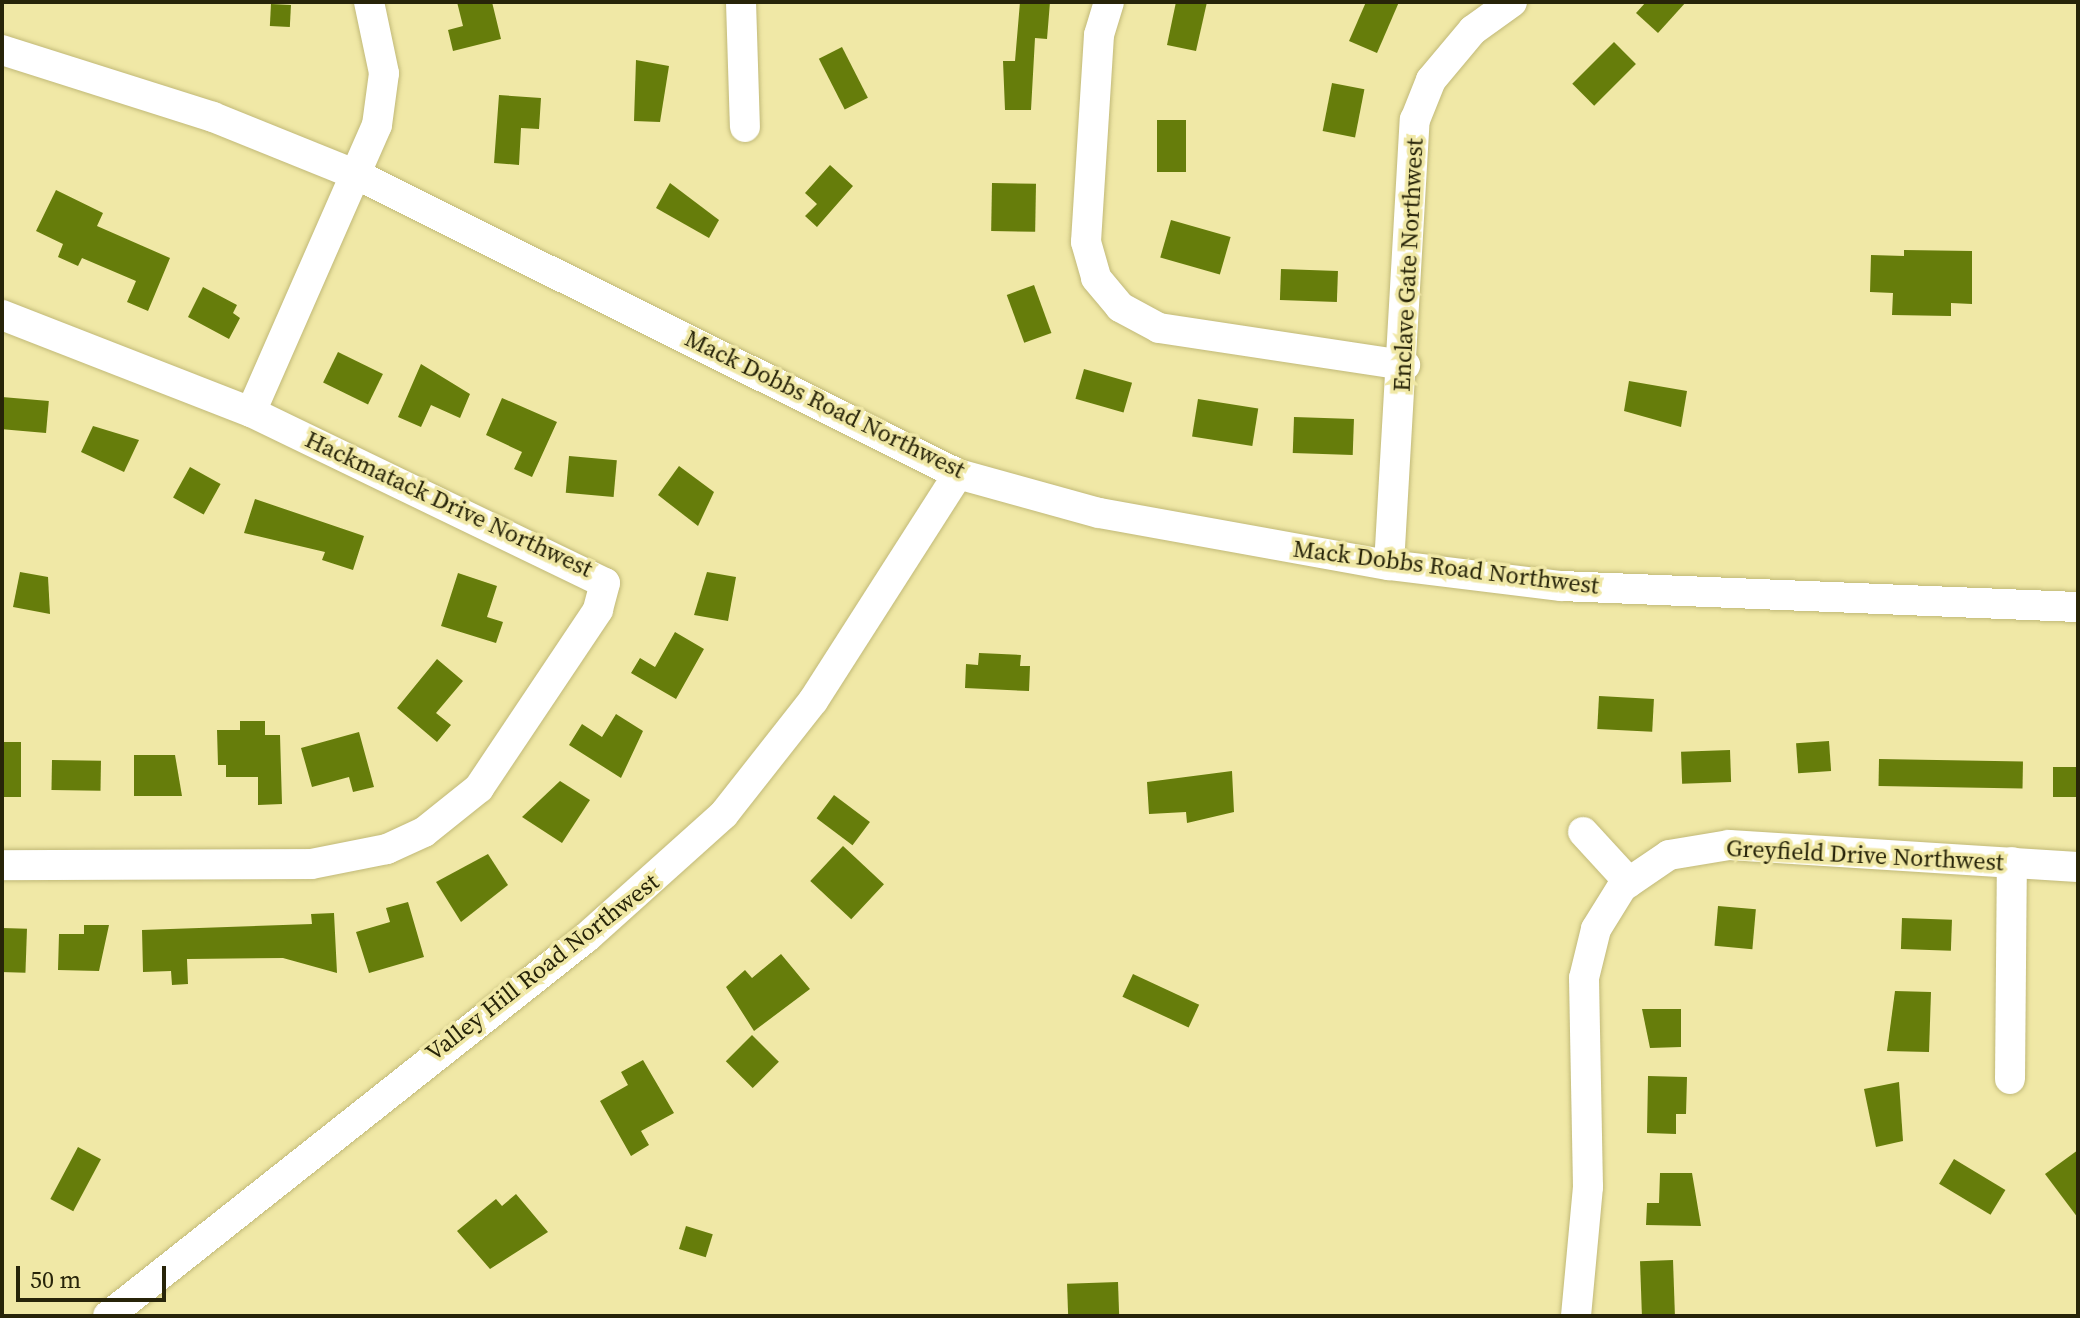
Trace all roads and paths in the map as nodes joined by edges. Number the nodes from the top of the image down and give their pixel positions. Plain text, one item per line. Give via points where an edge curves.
1 (369, 2) edge
2 (741, 2) edge
3 (1109, 2) edge
4 (1512, 2) edge
5 (2, 50) edge
6 (745, 127) dead end
7 (359, 176) junction
8 (2, 315) edge
9 (1405, 365) junction
10 (251, 412) junction
11 (958, 474) junction
12 (1389, 565) junction
13 (2078, 607) edge
14 (1583, 832) dead end
15 (2012, 862) junction
16 (2, 865) edge
17 (2078, 867) edge
18 (1629, 882) junction
19 (2010, 1079) dead end
20 (108, 1316) edge
21 (1576, 1316) edge

1 - 7 street via 384,73 377,125
2 - 6 street
3 - 9 street via 1099,35 1086,242 1096,278 1120,307 1159,328
4 - 9 street, Enclave Gate Northwest via 1473,30 1431,80 1415,120
5 - 7 street, Mack Dobbs Road Northwest via 213,117
7 - 10 street
7 - 11 street, Mack Dobbs Road Northwest
8 - 10 street, Hackmatack Drive Northwest
9 - 12 street, Enclave Gate Northwest
10 - 16 street, Hackmatack Drive Northwest via 619,582 479,788 412,838 311,864
11 - 12 street, Mack Dobbs Road Northwest via 1099,513
11 - 20 street, Valley Hill Road Northwest via 813,701 724,814 587,937
12 - 13 street, Mack Dobbs Road Northwest via 1561,586
14 - 18 street
15 - 17 street, Greyfield Drive Northwest
15 - 18 street, Greyfield Drive Northwest via 1729,845 1669,855
15 - 19 street
18 - 21 street, Greyfield Drive Northwest via 1596,929 1584,978 1588,1187

